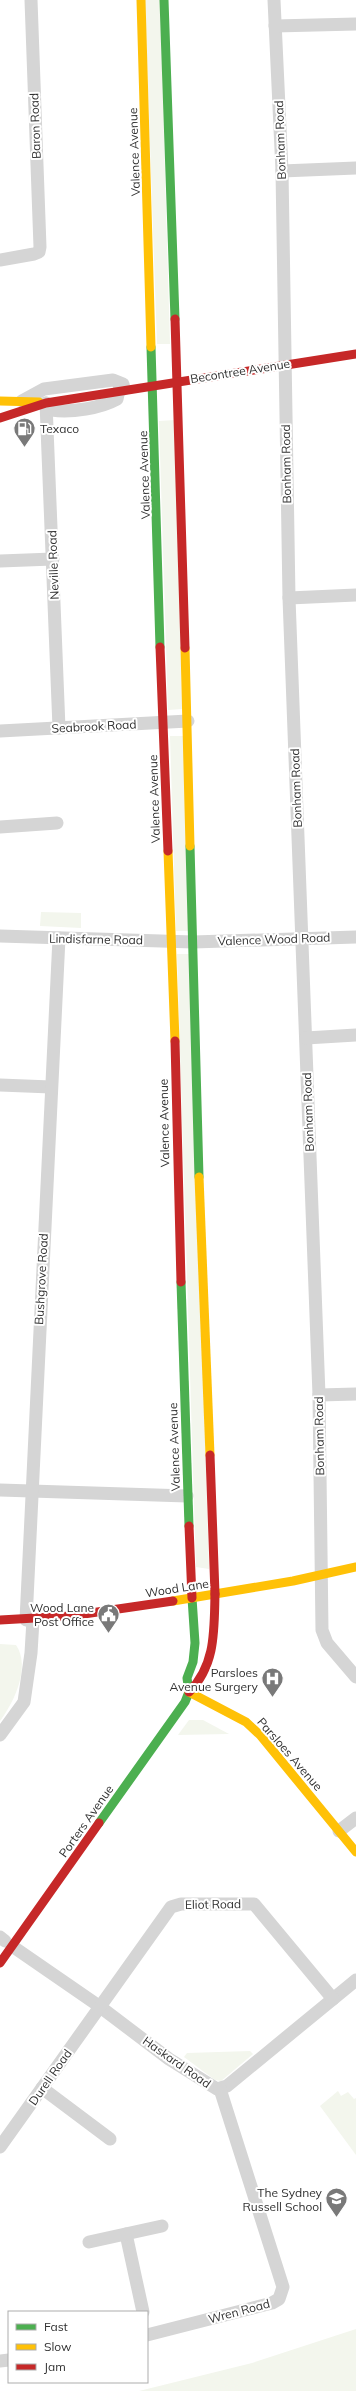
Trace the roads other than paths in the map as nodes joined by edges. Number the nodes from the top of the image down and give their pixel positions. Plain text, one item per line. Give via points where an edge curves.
1 (31, 0) edge
2 (141, 0) edge
3 (164, 0) edge
4 (274, 0) edge
5 (356, 24) edge
6 (275, 26) junction
7 (356, 168) edge
8 (282, 171) junction
9 (0, 260) edge
10 (356, 354) edge
11 (284, 365) junction
12 (177, 381) junction
13 (153, 385) junction
14 (121, 390) junction
15 (0, 401) edge
16 (22, 401) junction
17 (46, 403) junction
18 (0, 418) edge
19 (53, 558) junction
20 (0, 561) edge
21 (356, 595) edge
22 (289, 598) junction
23 (188, 721) junction
24 (163, 722) junction
25 (59, 728) junction
26 (0, 731) edge
27 (57, 823) dead end
28 (0, 827) edge
29 (0, 936) edge
30 (356, 937) edge
31 (59, 938) junction
32 (302, 939) junction
33 (171, 940) junction
34 (193, 942) junction
35 (356, 1035) edge
36 (306, 1038) junction
37 (0, 1085) edge
38 (51, 1087) junction
39 (356, 1394) edge
40 (319, 1395) junction
41 (0, 1490) edge
42 (31, 1492) junction
43 (187, 1496) junction
44 (356, 1567) edge
45 (323, 1576) junction
46 (215, 1594) junction
47 (192, 1598) junction
48 (0, 1620) edge
49 (29, 1620) junction
50 (356, 1677) edge
51 (189, 1692) junction
52 (0, 1734) edge
53 (356, 1818) edge
54 (339, 1831) junction
55 (356, 1852) edge
56 (4, 1943) edge
57 (0, 1963) edge
58 (356, 1980) edge
59 (333, 1999) junction
60 (99, 2006) junction
61 (42, 2088) junction
62 (220, 2089) junction
63 (110, 2139) dead end
64 (0, 2147) edge
65 (162, 2226) dead end
66 (126, 2234) junction
67 (89, 2242) dead end
68 (143, 2311) edge
69 (148, 2332) edge

1 - 9 street, Baron Road via 39,252
2 - 13 street, Valence Avenue
3 - 12 street
4 - 6 street, Bonham Road
5 - 6 street
6 - 8 street, Bonham Road
7 - 8 street
8 - 11 street, Bonham Road
10 - 11 street, Becontree Avenue
11 - 12 street, Becontree Avenue
11 - 22 street, Bonham Road
12 - 13 street, Becontree Avenue
12 - 23 street
13 - 14 street, Becontree Avenue
13 - 24 street, Valence Avenue
14 - 16 street via 123,384 113,380 44,390
14 - 17 street via 117,399 109,404 61,412 52,410
15 - 16 street
16 - 17 street
17 - 18 street
17 - 19 street, Neville Road
19 - 20 street
19 - 25 street, Neville Road
21 - 22 street
22 - 32 street, Bonham Road
23 - 24 street, Seabrook Road
23 - 34 street
24 - 25 street, Seabrook Road
24 - 33 street, Valence Avenue
25 - 26 street, Seabrook Road
27 - 28 street
29 - 31 street, Lindisfarne Road
30 - 32 street, Valence Wood Road
31 - 33 street, Lindisfarne Road
31 - 38 street, Bushgrove Road
32 - 34 street, Valence Wood Road
32 - 36 street, Bonham Road
33 - 34 street, Lindisfarne Road
33 - 43 street, Valence Avenue
34 - 46 street via 208,1468
35 - 36 street
36 - 40 street, Bonham Road
37 - 38 street
38 - 42 street, Bushgrove Road
39 - 40 street
40 - 45 street, Bonham Road
41 - 42 street
42 - 43 street
42 - 49 street, Bushgrove Road
43 - 47 street, Valence Avenue
44 - 45 street, Wood Lane
45 - 46 street, Wood Lane
45 - 50 street, Bonham Road via 322,1630 328,1643
46 - 47 street, Wood Lane
46 - 51 street, Porters Avenue via 212,1654 198,1684
47 - 49 street, Wood Lane
47 - 51 street via 195,1643 188,1678
48 - 49 street, Wood Lane
49 - 52 street, Bushgrove Road via 31,1653 24,1702
51 - 54 street, Parsloes Avenue via 251,1726
51 - 56 street, Porters Avenue via 177,1699
53 - 54 street
54 - 55 street, Parsloes Avenue
56 - 57 street, Porters Avenue
56 - 60 street, Haskard Road
58 - 59 street, Haskard Road
59 - 60 street, Eliot Road via 257,1906 250,1903 181,1904 171,1907
59 - 62 street, Haskard Road via 227,2086
60 - 61 street, Durell Road
60 - 62 street, Haskard Road via 169,2059 214,2088
61 - 63 street
61 - 64 street, Durell Road
62 - 69 street, Wren Road via 283,2288 279,2298 272,2303
65 - 66 street
66 - 67 street
66 - 68 street

